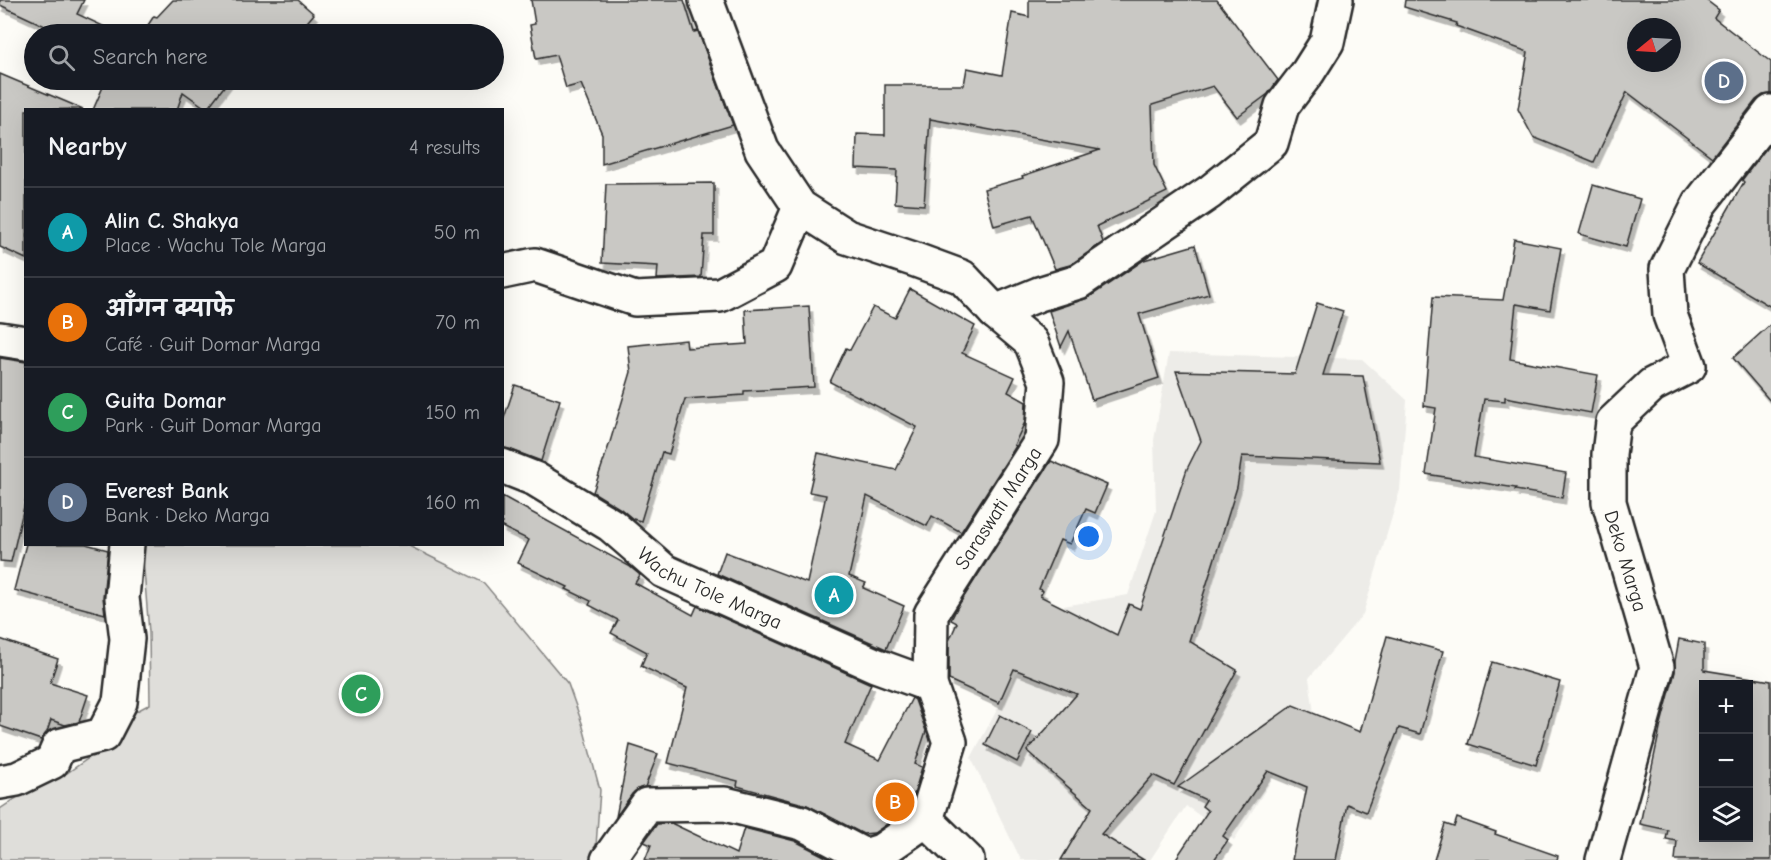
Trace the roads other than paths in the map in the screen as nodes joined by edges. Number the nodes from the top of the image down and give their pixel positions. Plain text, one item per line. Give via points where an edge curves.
1 (706, 0) edge
2 (1336, 0) edge
3 (1771, 112) edge
4 (800, 207) junction
5 (504, 272) edge
6 (995, 312) junction
7 (0, 339) edge
8 (24, 343) edge
9 (504, 467) edge
10 (127, 546) edge
11 (930, 685) junction
12 (0, 782) edge
13 (926, 820) junction
14 (608, 860) edge
15 (967, 860) edge
16 (1603, 860) edge

1 - 4 street, Saraswati Marga via 762,150
2 - 6 street via 1327,42 1282,106 1271,143 1210,192 1078,282
3 - 16 street, Deko Marga via 1700,203 1667,269 1670,315 1689,366 1652,385 1613,422 1609,502 1657,667
4 - 5 street via 775,266 720,295 635,299 535,265
4 - 6 street, Saraswati Marga via 847,237 962,277
6 - 11 street, Saraswati Marga via 1031,342 1047,382 1042,440 931,614
7 - 8 street
9 - 11 street, Wachu Tole Marga via 535,479 611,525 664,571
10 - 12 street via 122,598 128,639 120,702 103,735 59,746 52,762 17,779
11 - 13 street, Saraswati Marga via 950,742
13 - 14 street via 881,851 865,856 802,823 725,804 647,805
13 - 15 street

